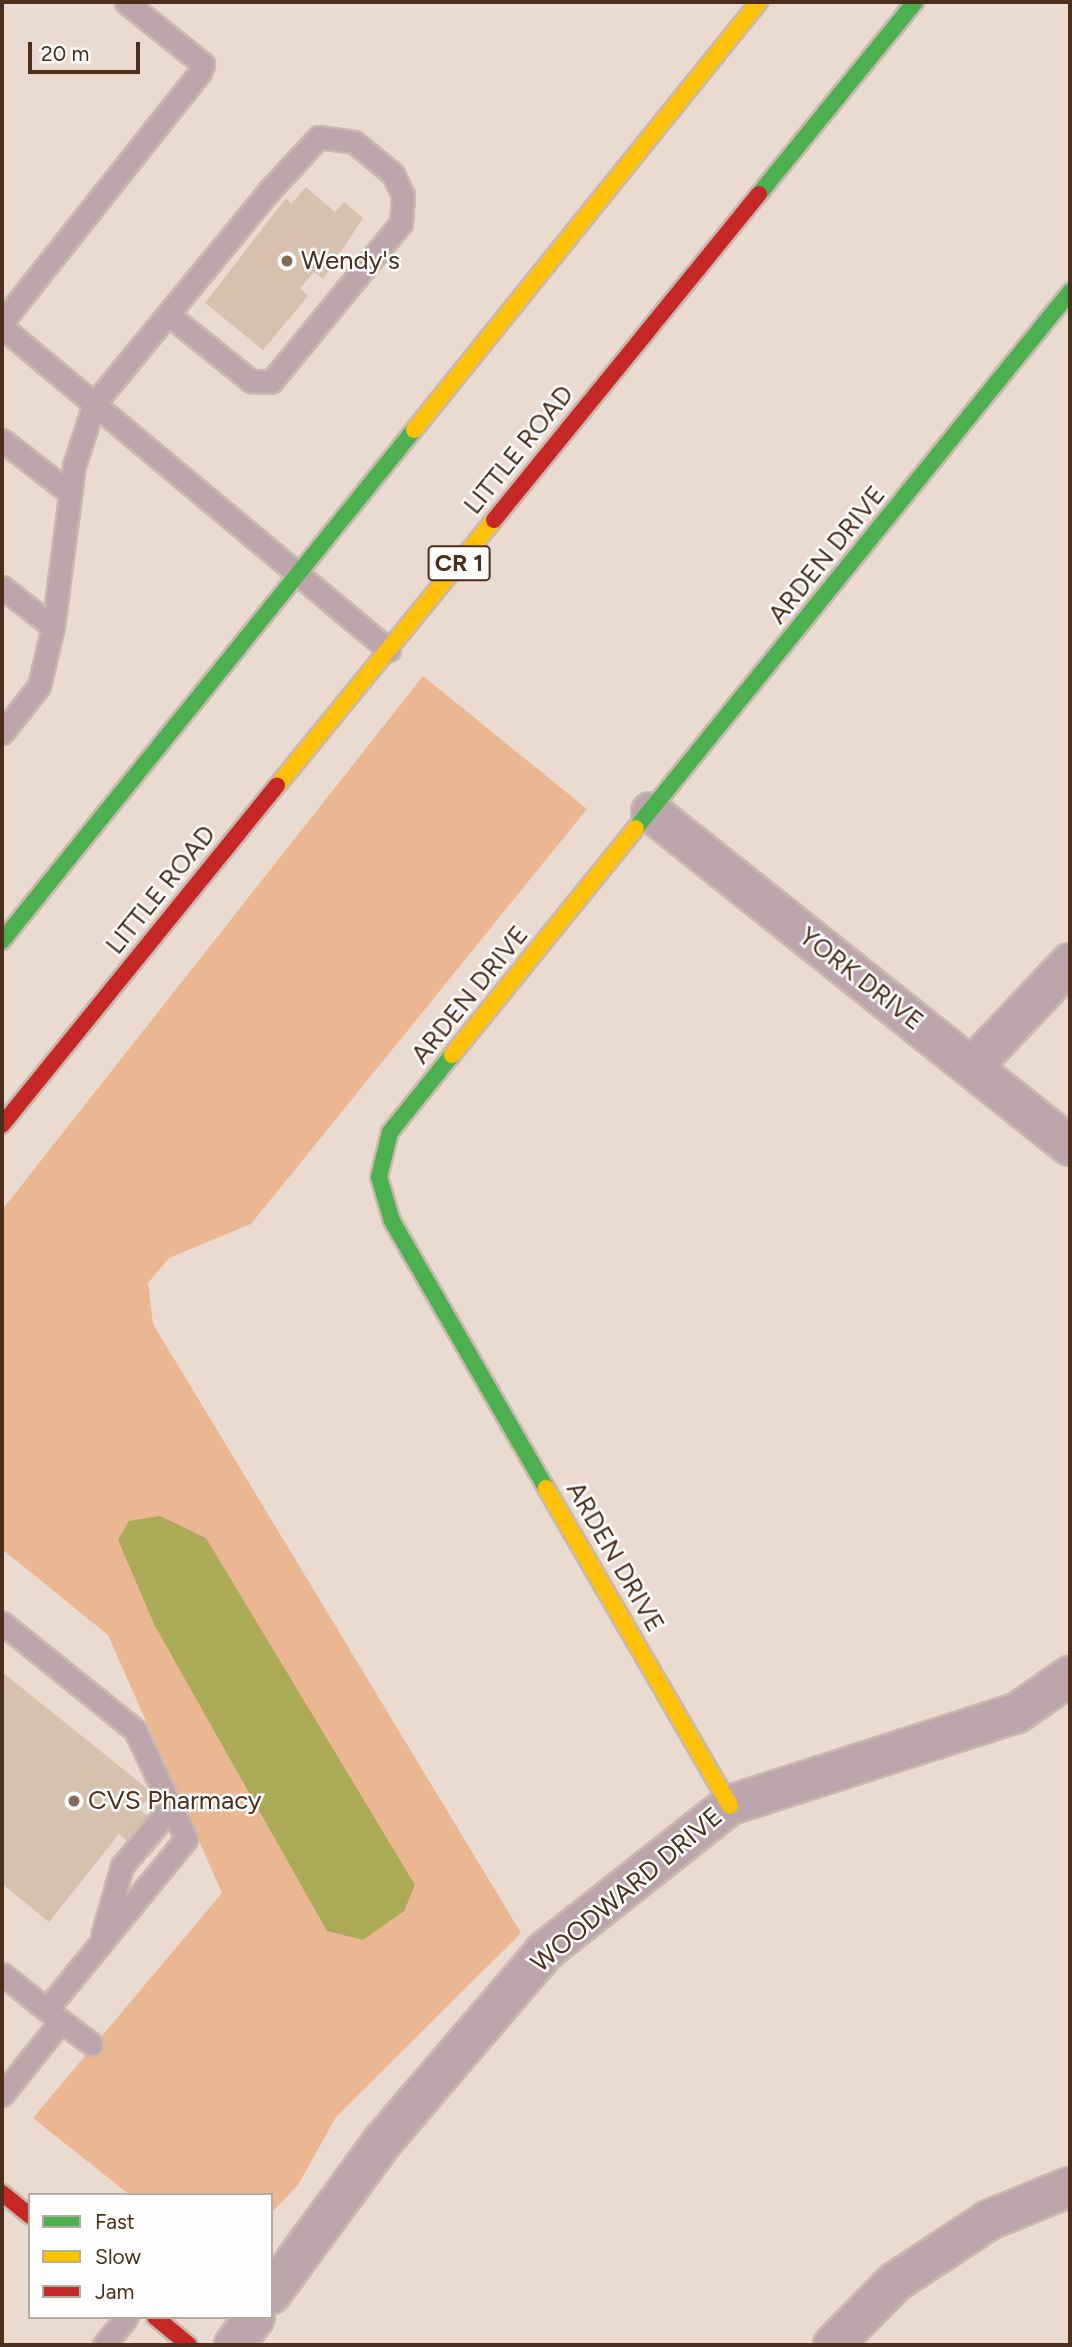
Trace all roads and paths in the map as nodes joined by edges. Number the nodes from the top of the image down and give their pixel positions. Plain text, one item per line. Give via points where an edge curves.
1 (126, 2) edge
2 (759, 2) edge
3 (915, 2) edge
4 (1070, 292) edge
5 (169, 315) junction
6 (2, 324) edge
7 (94, 404) junction
8 (2, 440) edge
9 (69, 493) junction
10 (297, 575) junction
11 (2, 587) edge
12 (53, 627) junction
13 (389, 650) junction
14 (4, 725) edge
15 (651, 812) junction
16 (2, 941) edge
17 (1070, 963) edge
18 (972, 1067) junction
19 (2, 1125) edge
20 (1070, 1146) edge
21 (2, 1623) edge
22 (1070, 1676) edge
23 (730, 1805) junction
24 (171, 1807) junction
25 (100, 1945) junction
26 (2, 1974) edge
27 (54, 2015) junction
28 (91, 2044) dead end
29 (2, 2095) edge
30 (1070, 2187) edge
31 (2, 2193) edge
32 (28, 2214) edge
33 (273, 2291) edge
34 (125, 2319) edge
35 (157, 2319) edge
36 (254, 2319) edge
37 (104, 2345) edge
38 (189, 2345) edge
39 (234, 2345) edge
40 (833, 2345) edge

1 - 6 lane via 202,64 157,130
2 - 10 main road
3 - 13 main road, LITTLE ROAD / CR 1
4 - 15 main road, ARDEN DRIVE
5 - 5 lane via 251,381 271,382 401,223 402,195 393,174 354,142 319,137
5 - 7 lane
6 - 7 lane
7 - 9 lane
7 - 10 lane
8 - 9 lane
9 - 12 lane
10 - 13 lane
10 - 16 main road
11 - 12 lane
12 - 14 lane via 39,686
13 - 19 main road, LITTLE ROAD / CR 1
15 - 18 street, YORK DRIVE
15 - 23 main road, ARDEN DRIVE via 390,1132 379,1177 392,1222
17 - 18 street
18 - 20 street, YORK DRIVE
21 - 24 lane via 135,1730
22 - 23 street, WOODWARD DRIVE via 1017,1713
23 - 33 street, WOODWARD DRIVE via 545,1951 383,2141
24 - 25 lane via 122,1867
24 - 25 lane via 186,1839
25 - 27 lane
26 - 27 lane
27 - 28 lane
27 - 29 lane
30 - 40 street via 989,2220 895,2281
31 - 32 main road
34 - 37 lane
35 - 38 main road
36 - 39 street

